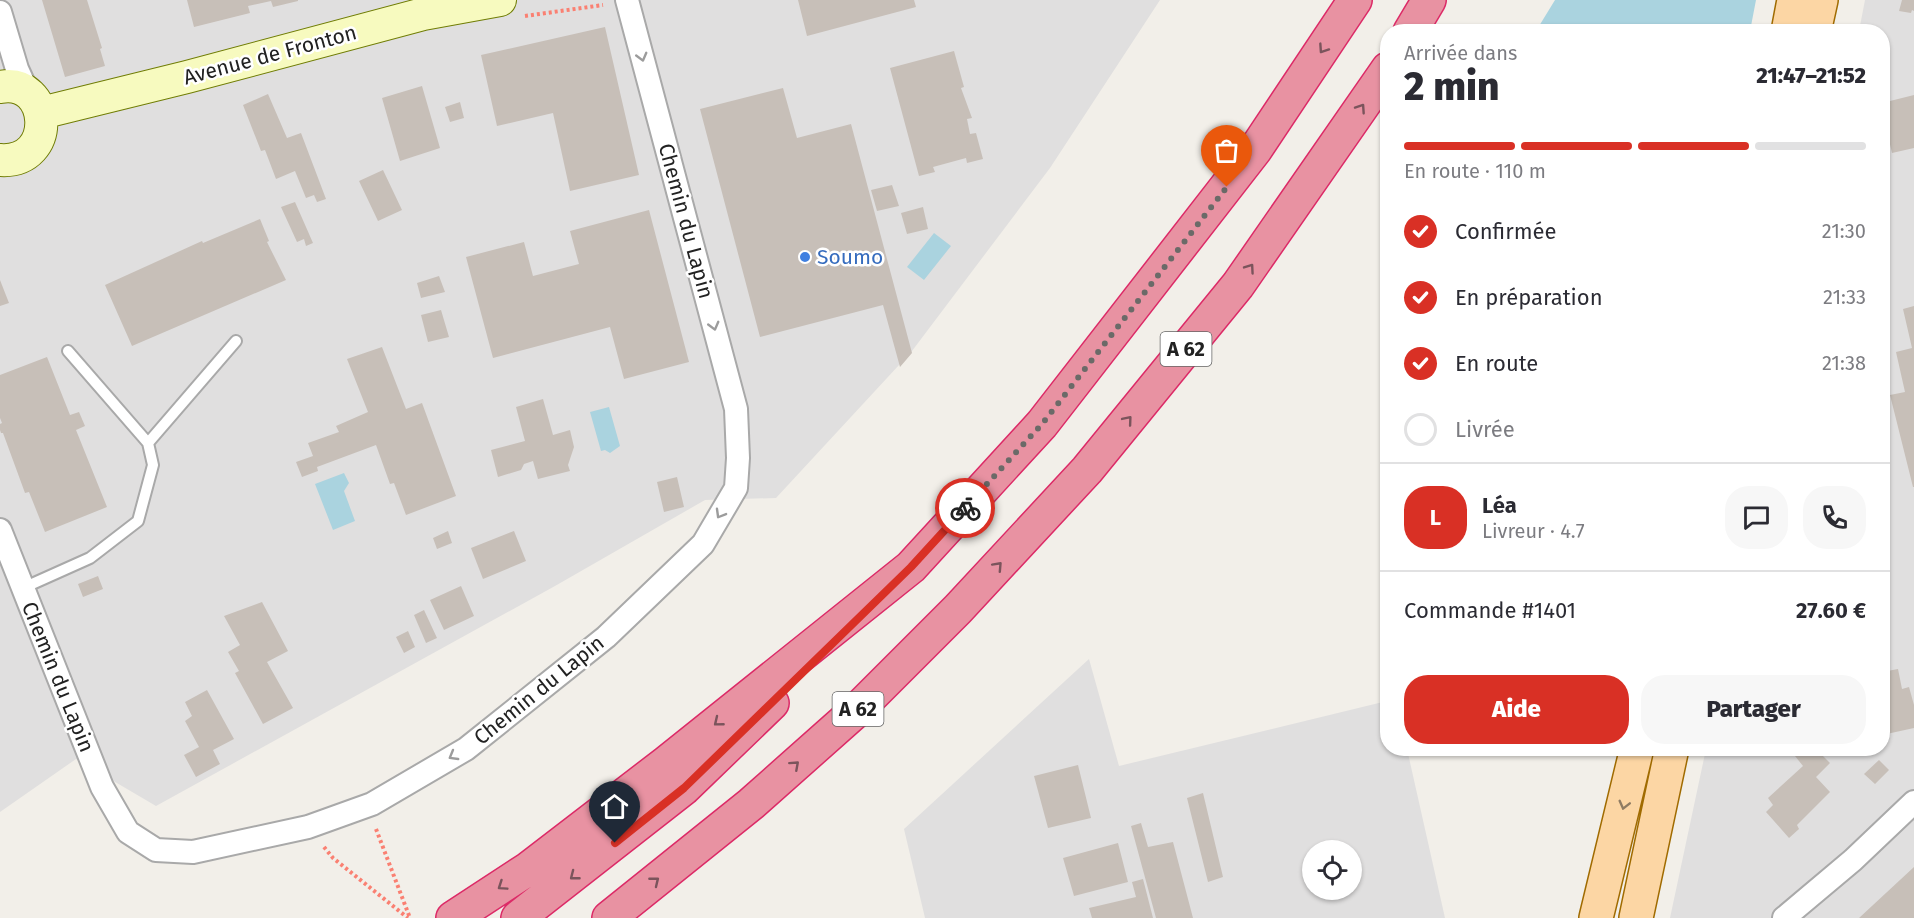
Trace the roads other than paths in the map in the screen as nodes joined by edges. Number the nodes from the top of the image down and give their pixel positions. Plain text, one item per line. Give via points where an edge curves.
1 (500, 0) edge
2 (627, 0) edge
3 (1355, 0) edge
4 (1429, 0) edge
5 (1794, 0) edge
6 (1821, 0) edge
7 (421, 7) edge
8 (0, 12) edge
9 (1415, 24) edge
10 (1790, 24) edge
11 (1816, 24) edge
12 (1380, 81) edge
13 (23, 98) edge
14 (0, 160) edge
15 (236, 341) dead end
16 (68, 351) dead end
17 (148, 443) junction
18 (0, 530) edge
19 (911, 567) junction
20 (22, 588) junction
21 (1635, 756) edge
22 (1670, 756) edge
23 (1914, 802) edge
24 (453, 918) edge
25 (518, 918) edge
26 (609, 918) edge
27 (1596, 918) edge
28 (1636, 918) edge
29 (1784, 918) edge

1 - 7 main road, Avenue de Fronton
2 -> 20 street, Chemin du Lapin via 736,409 736,488 704,544 606,637 466,749 372,804 308,827 194,852 156,850 128,832 102,787
3 -> 19 highway via 1255,150 1049,414
4 - 9 highway
5 - 10 main road
6 - 11 main road
7 - 13 main road, Avenue de Fronton via 187,77
8 - 13 street
26 -> 12 highway, A 62 via 751,804 858,709 958,609 1087,470 1238,285
13 - 14 main road via 43,125 40,136 25,155
15 - 17 lane
16 - 17 lane
17 - 20 lane via 153,465 138,520 90,558
18 - 20 street, Chemin du Lapin
19 -> 24 highway via 528,869
19 -> 25 highway via 684,788
21 -> 27 main road
22 - 28 main road
23 - 29 street

